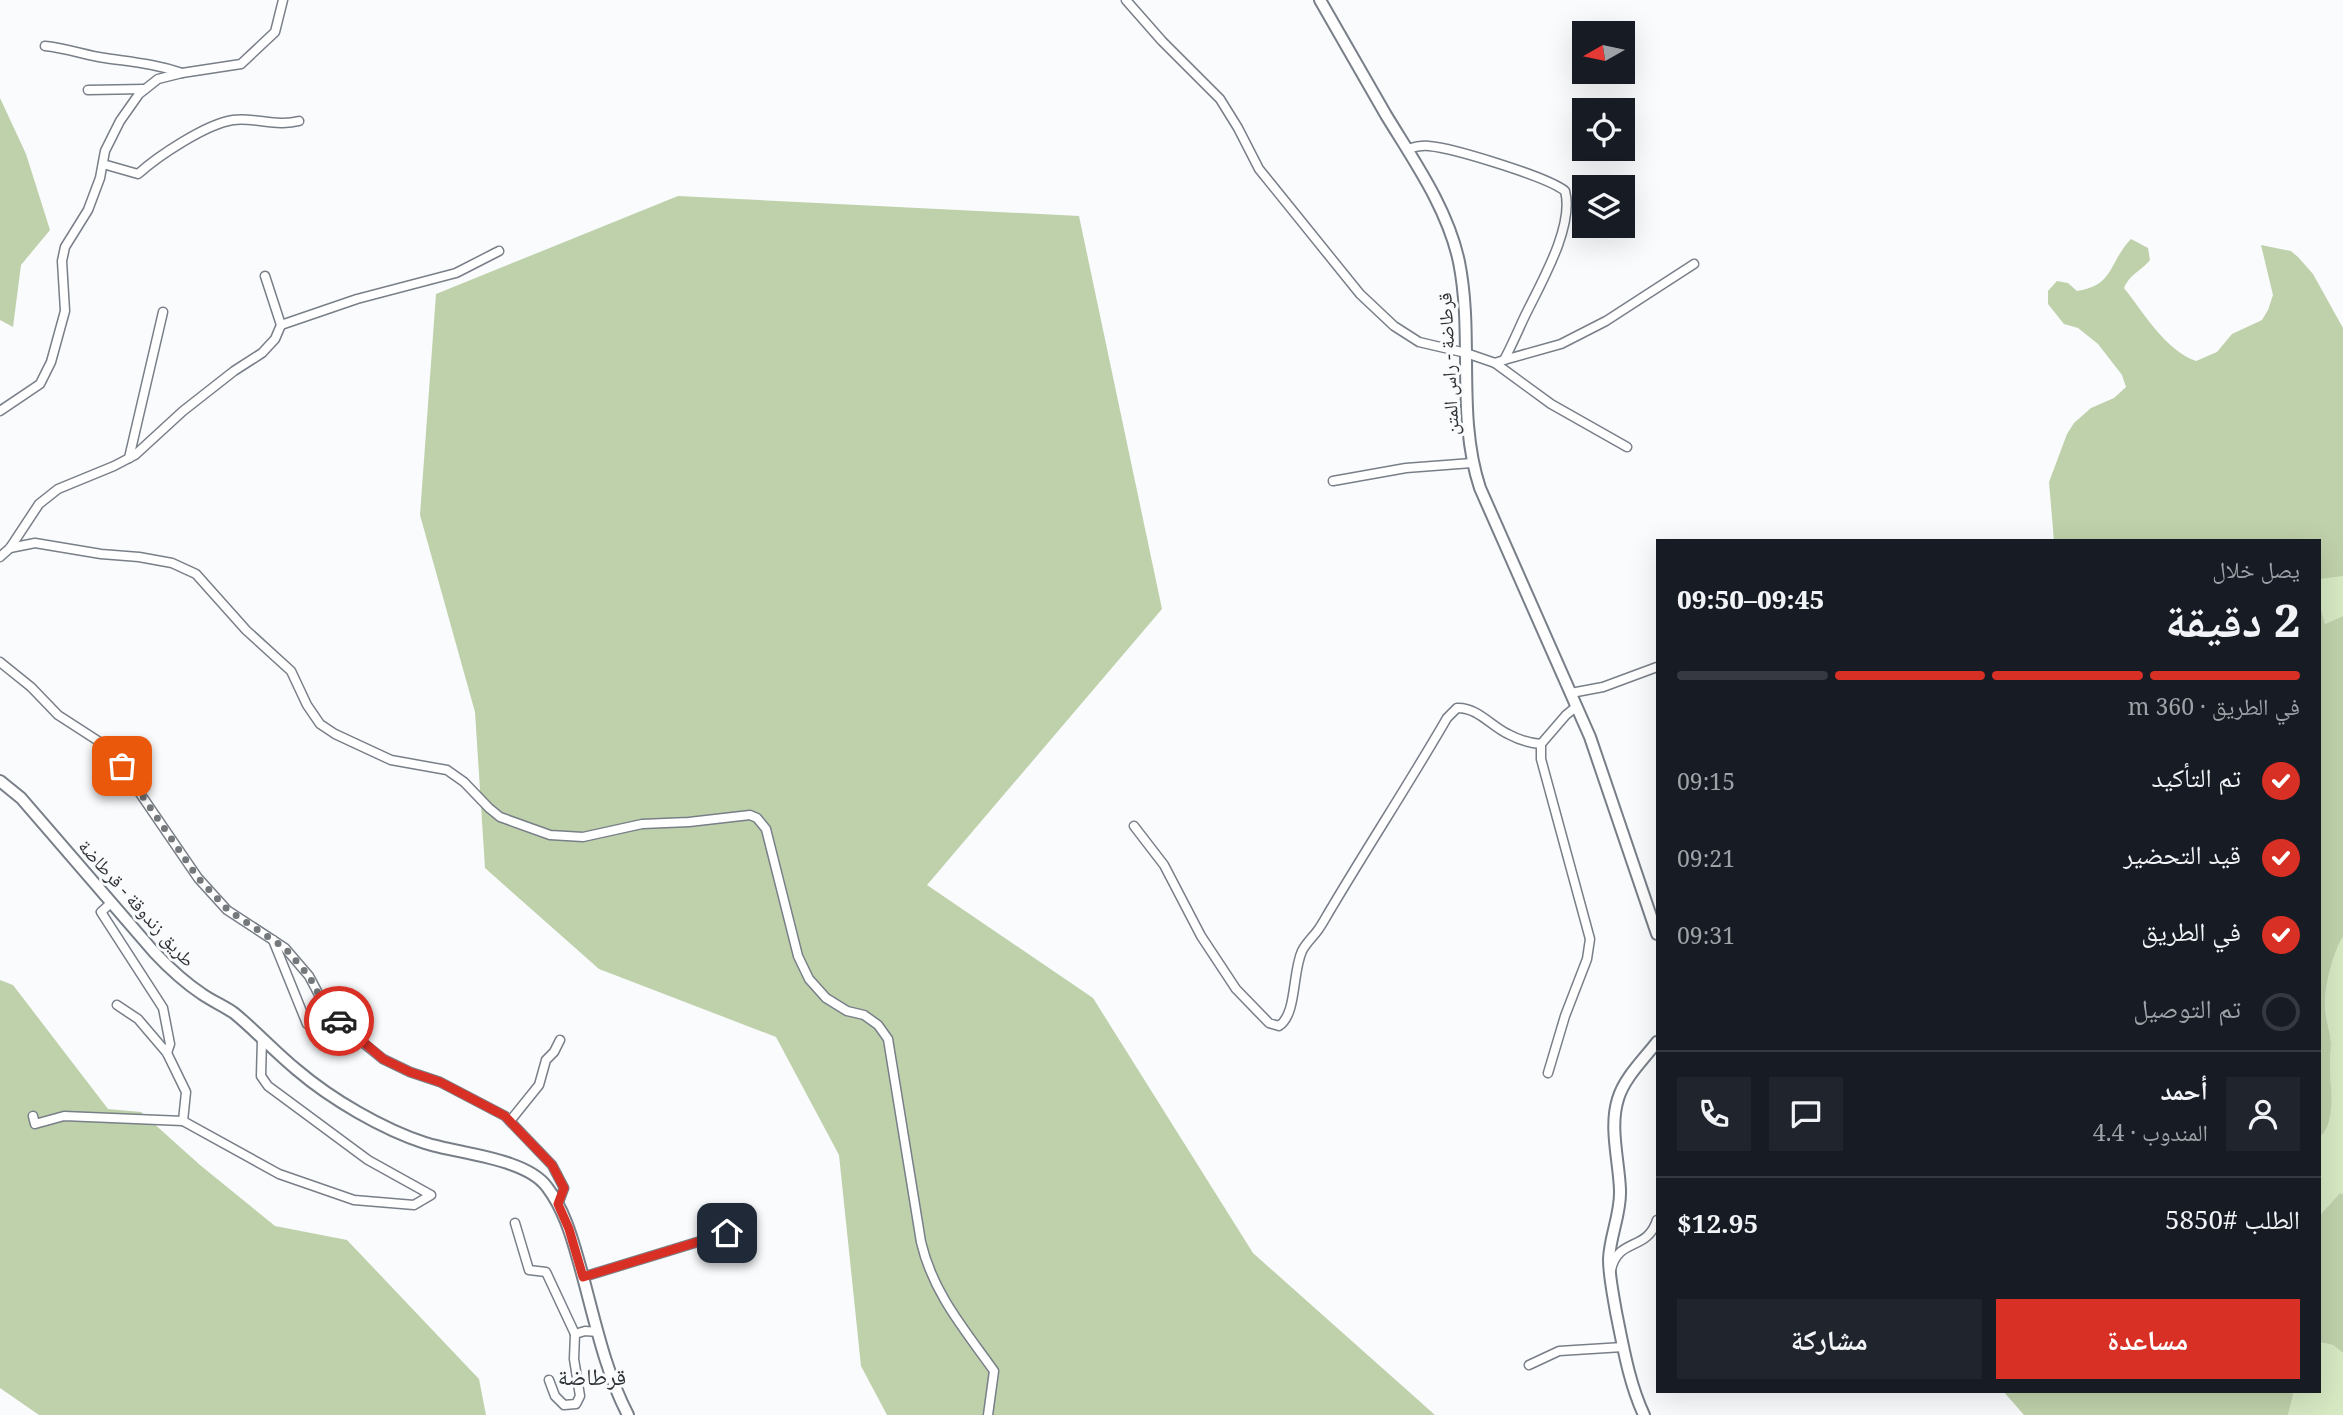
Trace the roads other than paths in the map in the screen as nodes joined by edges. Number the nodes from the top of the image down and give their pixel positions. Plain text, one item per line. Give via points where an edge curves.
1 (283, 0) edge
2 (1126, 0) edge
3 (1320, 0) edge
4 (45, 46) dead end
5 (181, 73) junction
6 (145, 89) junction
7 (88, 90) dead end
8 (299, 121) dead end
9 (1407, 149) junction
10 (103, 164) junction
11 (499, 251) dead end
12 (1694, 264) dead end
13 (265, 276) dead end
14 (163, 313) dead end
15 (281, 325) junction
16 (1466, 353) junction
17 (1500, 361) junction
18 (0, 411) edge
19 (1627, 447) dead end
20 (129, 458) junction
21 (1472, 463) junction
22 (1333, 481) dead end
23 (10, 548) junction
24 (0, 557) edge
25 (0, 663) edge
26 (1656, 667) edge
27 (1571, 693) junction
28 (1577, 706) junction
29 (1541, 744) junction
30 (0, 781) edge
31 (1134, 826) dead end
32 (111, 903) junction
33 (1656, 931) edge
34 (273, 940) junction
35 (117, 1005) dead end
36 (307, 1024) dead end
37 (262, 1039) junction
38 (560, 1040) dead end
39 (1656, 1043) edge
40 (167, 1053) junction
41 (1548, 1073) dead end
42 (33, 1116) dead end
43 (183, 1121) junction
44 (510, 1121) junction
45 (558, 1204) junction
46 (1656, 1222) edge
47 (515, 1223) dead end
48 (727, 1233) dead end
49 (583, 1277) junction
50 (1610, 1277) junction
51 (598, 1332) junction
52 (575, 1334) junction
53 (1623, 1347) junction
54 (1529, 1365) dead end
55 (549, 1380) dead end
56 (628, 1415) edge
57 (988, 1415) edge
58 (1644, 1415) edge

1 - 5 street via 275,32 241,64
2 - 16 street via 1220,99 1259,169 1360,295 1419,342
3 - 9 main road, قرطاضة - راس المتن
4 - 5 street via 155,64
5 - 6 street via 158,79
6 - 7 street
6 - 10 street via 120,121
8 - 10 street via 235,120 217,125 156,158 138,174
9 - 16 main road, قرطاضة - راس المتن via 1453,234
9 - 17 street via 1428,145 1477,158 1565,191 1564,219 1554,258
10 - 18 street via 88,210 65,247 65,311 51,362 40,384
11 - 15 street via 456,273
12 - 17 street via 1561,344
13 - 15 street
14 - 20 street
15 - 20 street via 275,339 261,352
16 - 17 street
16 - 21 main road, قرطاضة - راس المتن
17 - 19 street via 1550,404
20 - 23 street via 58,489 39,504
21 - 22 street via 1406,468
21 - 27 main road, قرطاضة - راس المتن
23 - 24 street
23 - 57 street via 35,543 139,557 172,563 196,574 291,671 320,724 391,760 447,770 500,817 550,835 583,837 642,824 757,818 766,830 798,957 809,979 826,998 878,1025 888,1039 926,1265 942,1297 993,1371
25 - 34 street via 58,715 109,748 198,878 228,910
26 - 27 street
27 - 28 main road, قرطاضة - راس المتن
28 - 29 street
28 - 33 main road, قرطاضة - راس المتن
29 - 31 street via 1505,733 1467,708 1457,708 1447,718 1303,948 1295,968 1290,1010 1279,1026 1269,1023 1236,989 1201,936 1164,864
29 - 41 street via 1541,759 1590,939
30 - 32 main road, طريق زندوقة - قرطاضة via 21,798
32 - 37 main road, طريق زندوقة - قرطاضة via 178,976
32 - 40 street via 101,912 163,1008 170,1044
34 - 36 street
34 - 44 street via 309,976 327,1010 383,1059 450,1087
35 - 40 street via 138,1019
37 - 43 street via 261,1076 268,1086 368,1160 431,1195 414,1205 354,1200 279,1174
37 - 45 main road, طريق زندوقة - قرطاضة via 354,1109 420,1141 515,1165 536,1175
38 - 44 street via 545,1059 539,1085
39 - 50 main road via 1617,1100 1620,1192
40 - 43 street via 186,1092
42 - 43 street via 35,1124 64,1116
44 - 45 street via 552,1165 564,1188
45 - 49 main road, طريق زندوقة - قرطاضة
46 - 50 street via 1647,1239 1619,1254
47 - 52 street via 529,1270 546,1272
48 - 49 street
49 - 51 main road, طريق زندوقة - قرطاضة
50 - 53 main road
51 - 52 street
51 - 56 main road, طريق زندوقة - قرطاضة
52 - 55 street via 580,1396 576,1404 564,1405
53 - 54 street via 1559,1351
53 - 58 main road

